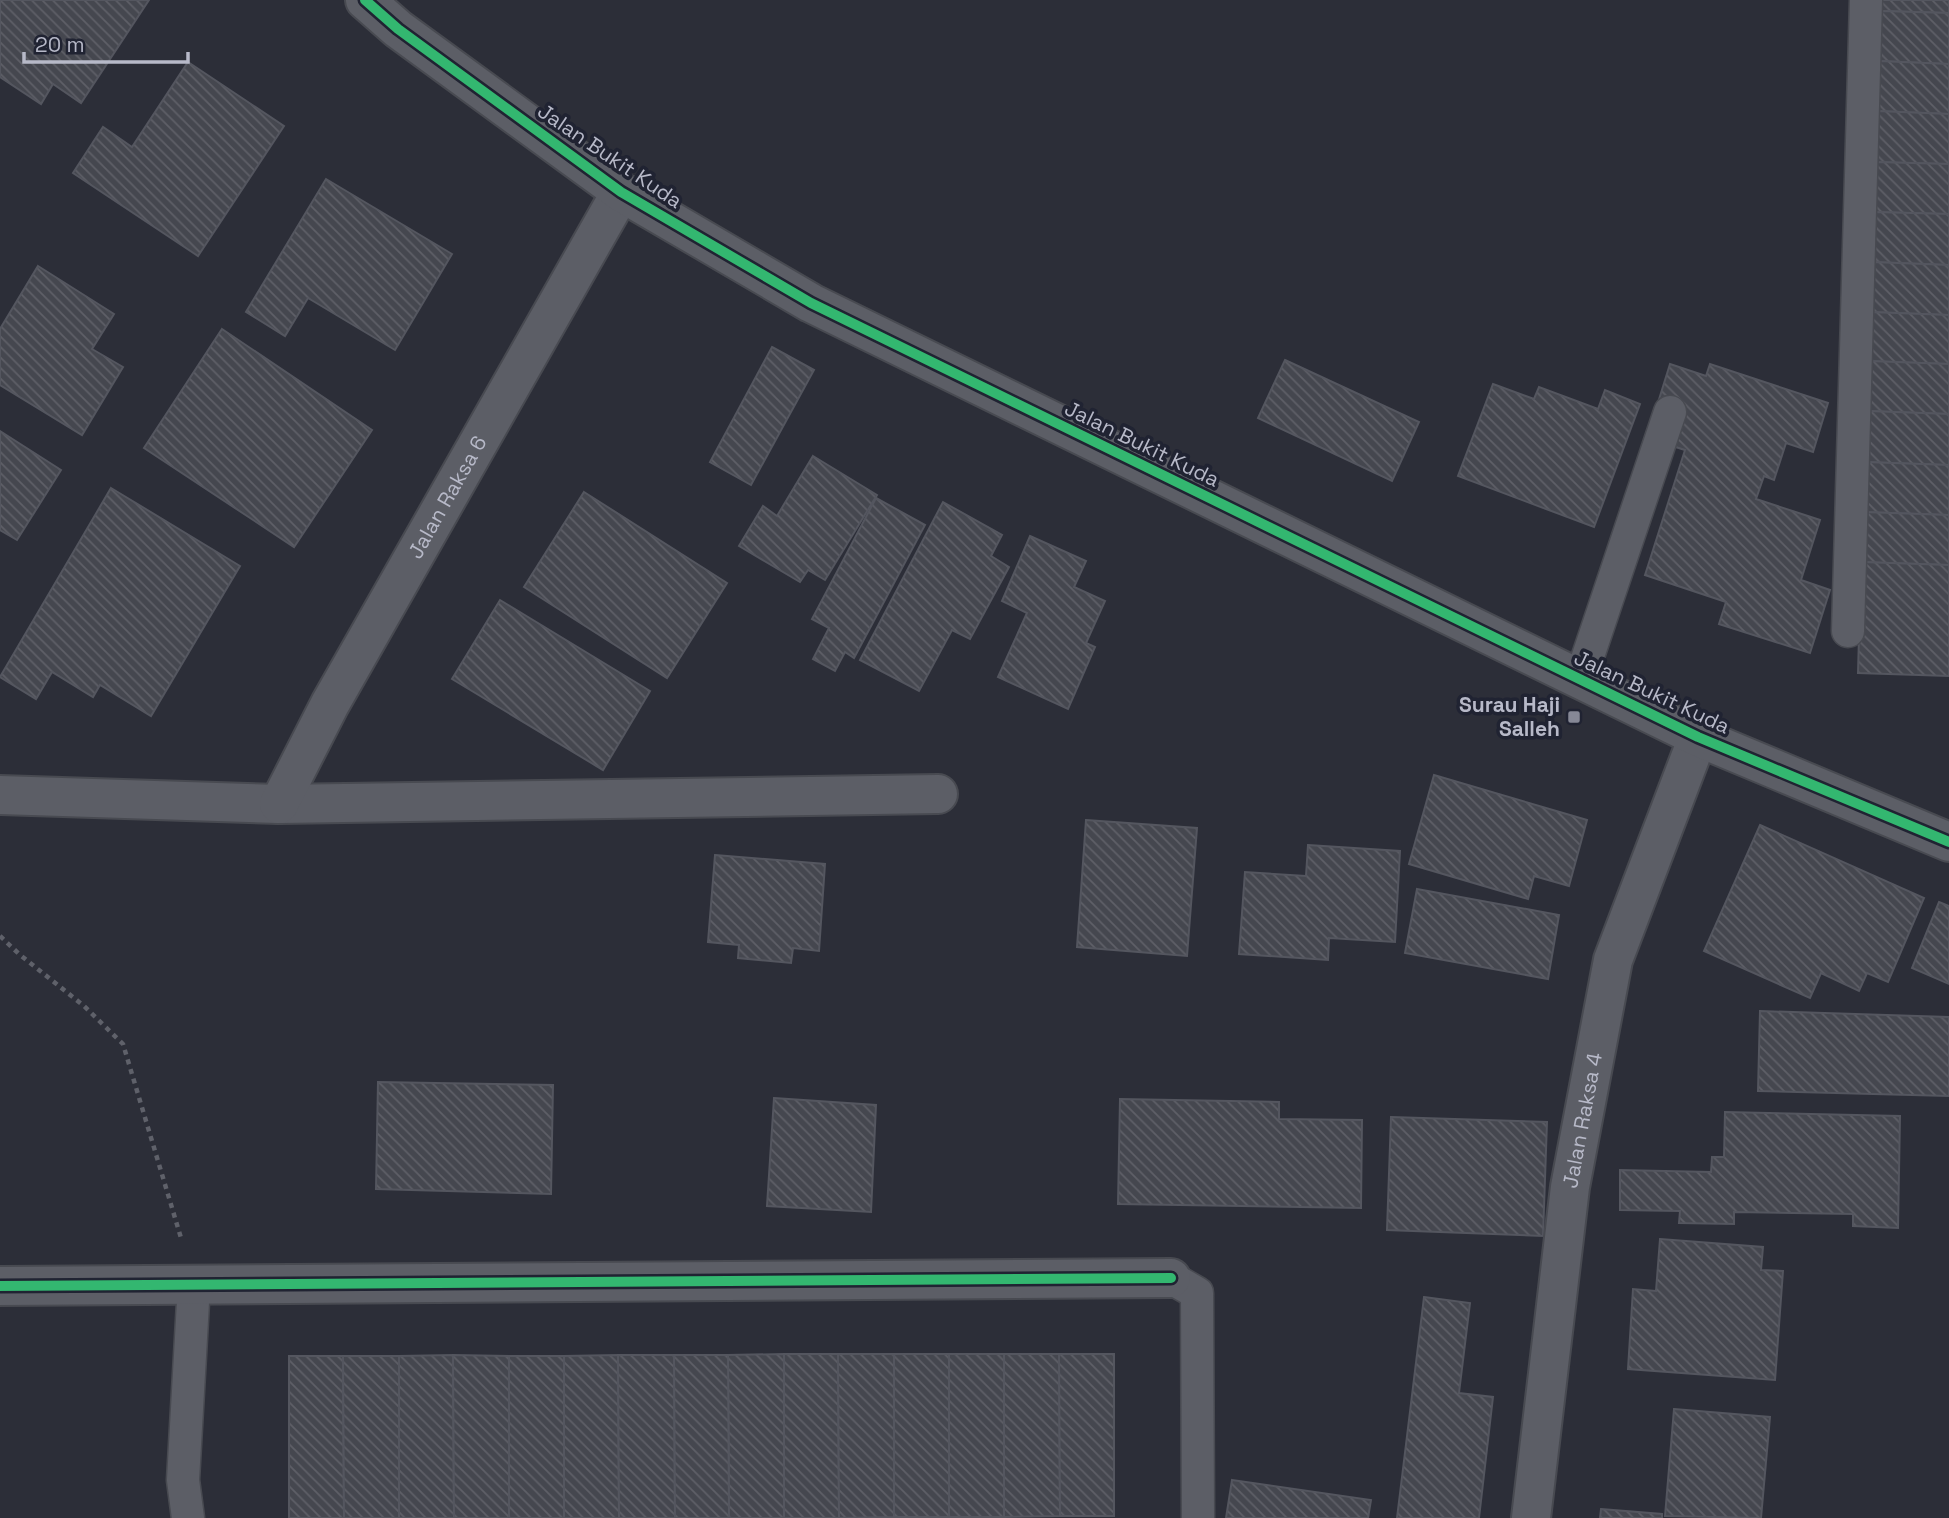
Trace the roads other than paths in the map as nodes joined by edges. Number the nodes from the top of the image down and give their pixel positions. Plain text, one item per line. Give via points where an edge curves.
1 (365, 0) edge
2 (1866, 0) edge
3 (621, 192) junction
4 (1670, 412) dead end
5 (1848, 631) dead end
6 (1580, 680) junction
7 (1698, 737) junction
8 (0, 794) edge
9 (938, 794) dead end
10 (279, 804) junction
11 (1949, 842) edge
12 (1171, 1278) joint
13 (194, 1284) junction
14 (0, 1286) edge
15 (188, 1518) edge
16 (1198, 1518) edge
17 (1531, 1518) edge

1 - 3 street, Jalan Bukit Kuda
2 - 5 lane
3 - 6 street, Jalan Bukit Kuda via 811,303
3 - 10 street, Jalan Raksa 6 via 336,692
4 - 6 lane
6 - 7 street, Jalan Bukit Kuda
7 - 11 street, Jalan Bukit Kuda
7 - 17 street, Jalan Raksa 4 via 1613,960 1570,1187
8 - 10 street
9 - 10 street
12 - 13 street
12 - 16 lane via 1197,1293
13 - 14 street
13 - 15 lane via 183,1480

